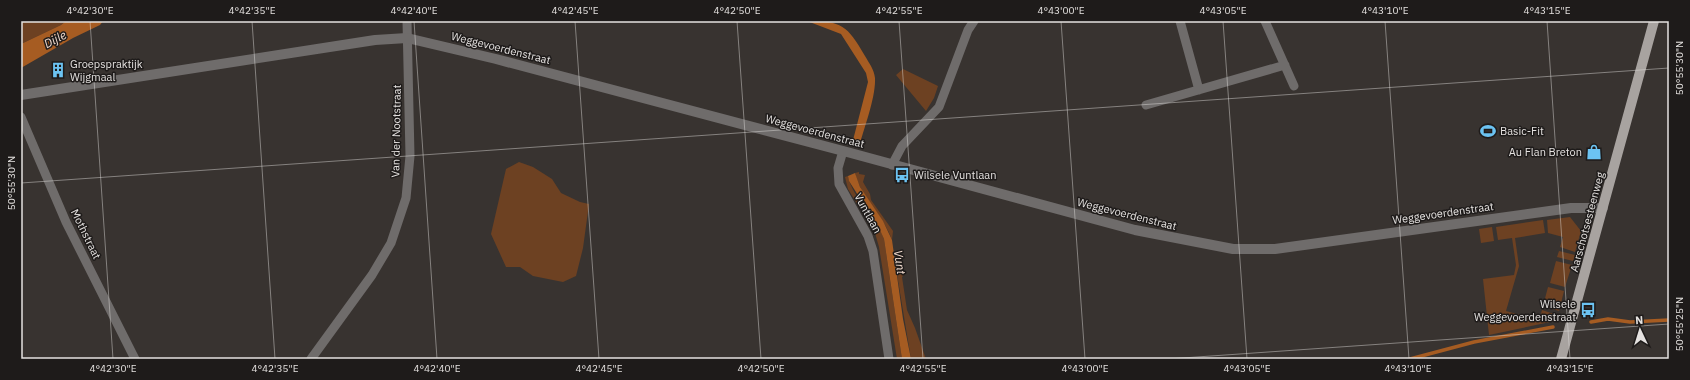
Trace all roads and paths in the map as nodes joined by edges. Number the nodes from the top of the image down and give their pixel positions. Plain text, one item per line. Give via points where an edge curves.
1 (407, 21) edge
2 (974, 21) edge
3 (1180, 21) edge
4 (1265, 21) edge
5 (1654, 21) edge
6 (408, 38) junction
7 (1285, 65) junction
8 (1294, 86) dead end
9 (1199, 90) junction
10 (21, 95) edge
11 (1146, 105) dead end
12 (21, 117) edge
13 (845, 151) junction
14 (892, 164) junction
15 (1603, 208) junction
16 (135, 359) edge
17 (311, 359) edge
18 (889, 359) edge
19 (1561, 359) edge

1 - 6 street, Van der Nootstraat
2 - 14 street via 968,30 939,107 902,146
3 - 9 street
4 - 7 street
5 - 15 main road, Aarschotsesteenweg
6 - 10 street, Weggevoerdenstraat via 375,40
6 - 13 street, Weggevoerdenstraat via 496,58
6 - 17 street, Van der Nootstraat via 410,156 404,205 391,243
7 - 8 street
7 - 9 street
9 - 11 street
12 - 16 street, Mothstraat via 66,222
13 - 14 street, Weggevoerdenstraat
13 - 18 street, Vuntlaan via 838,168 838,180 868,236 873,251
14 - 15 street, Weggevoerdenstraat via 1135,230 1233,249 1274,249 1571,208
15 - 19 main road, Aarschotsesteenweg

